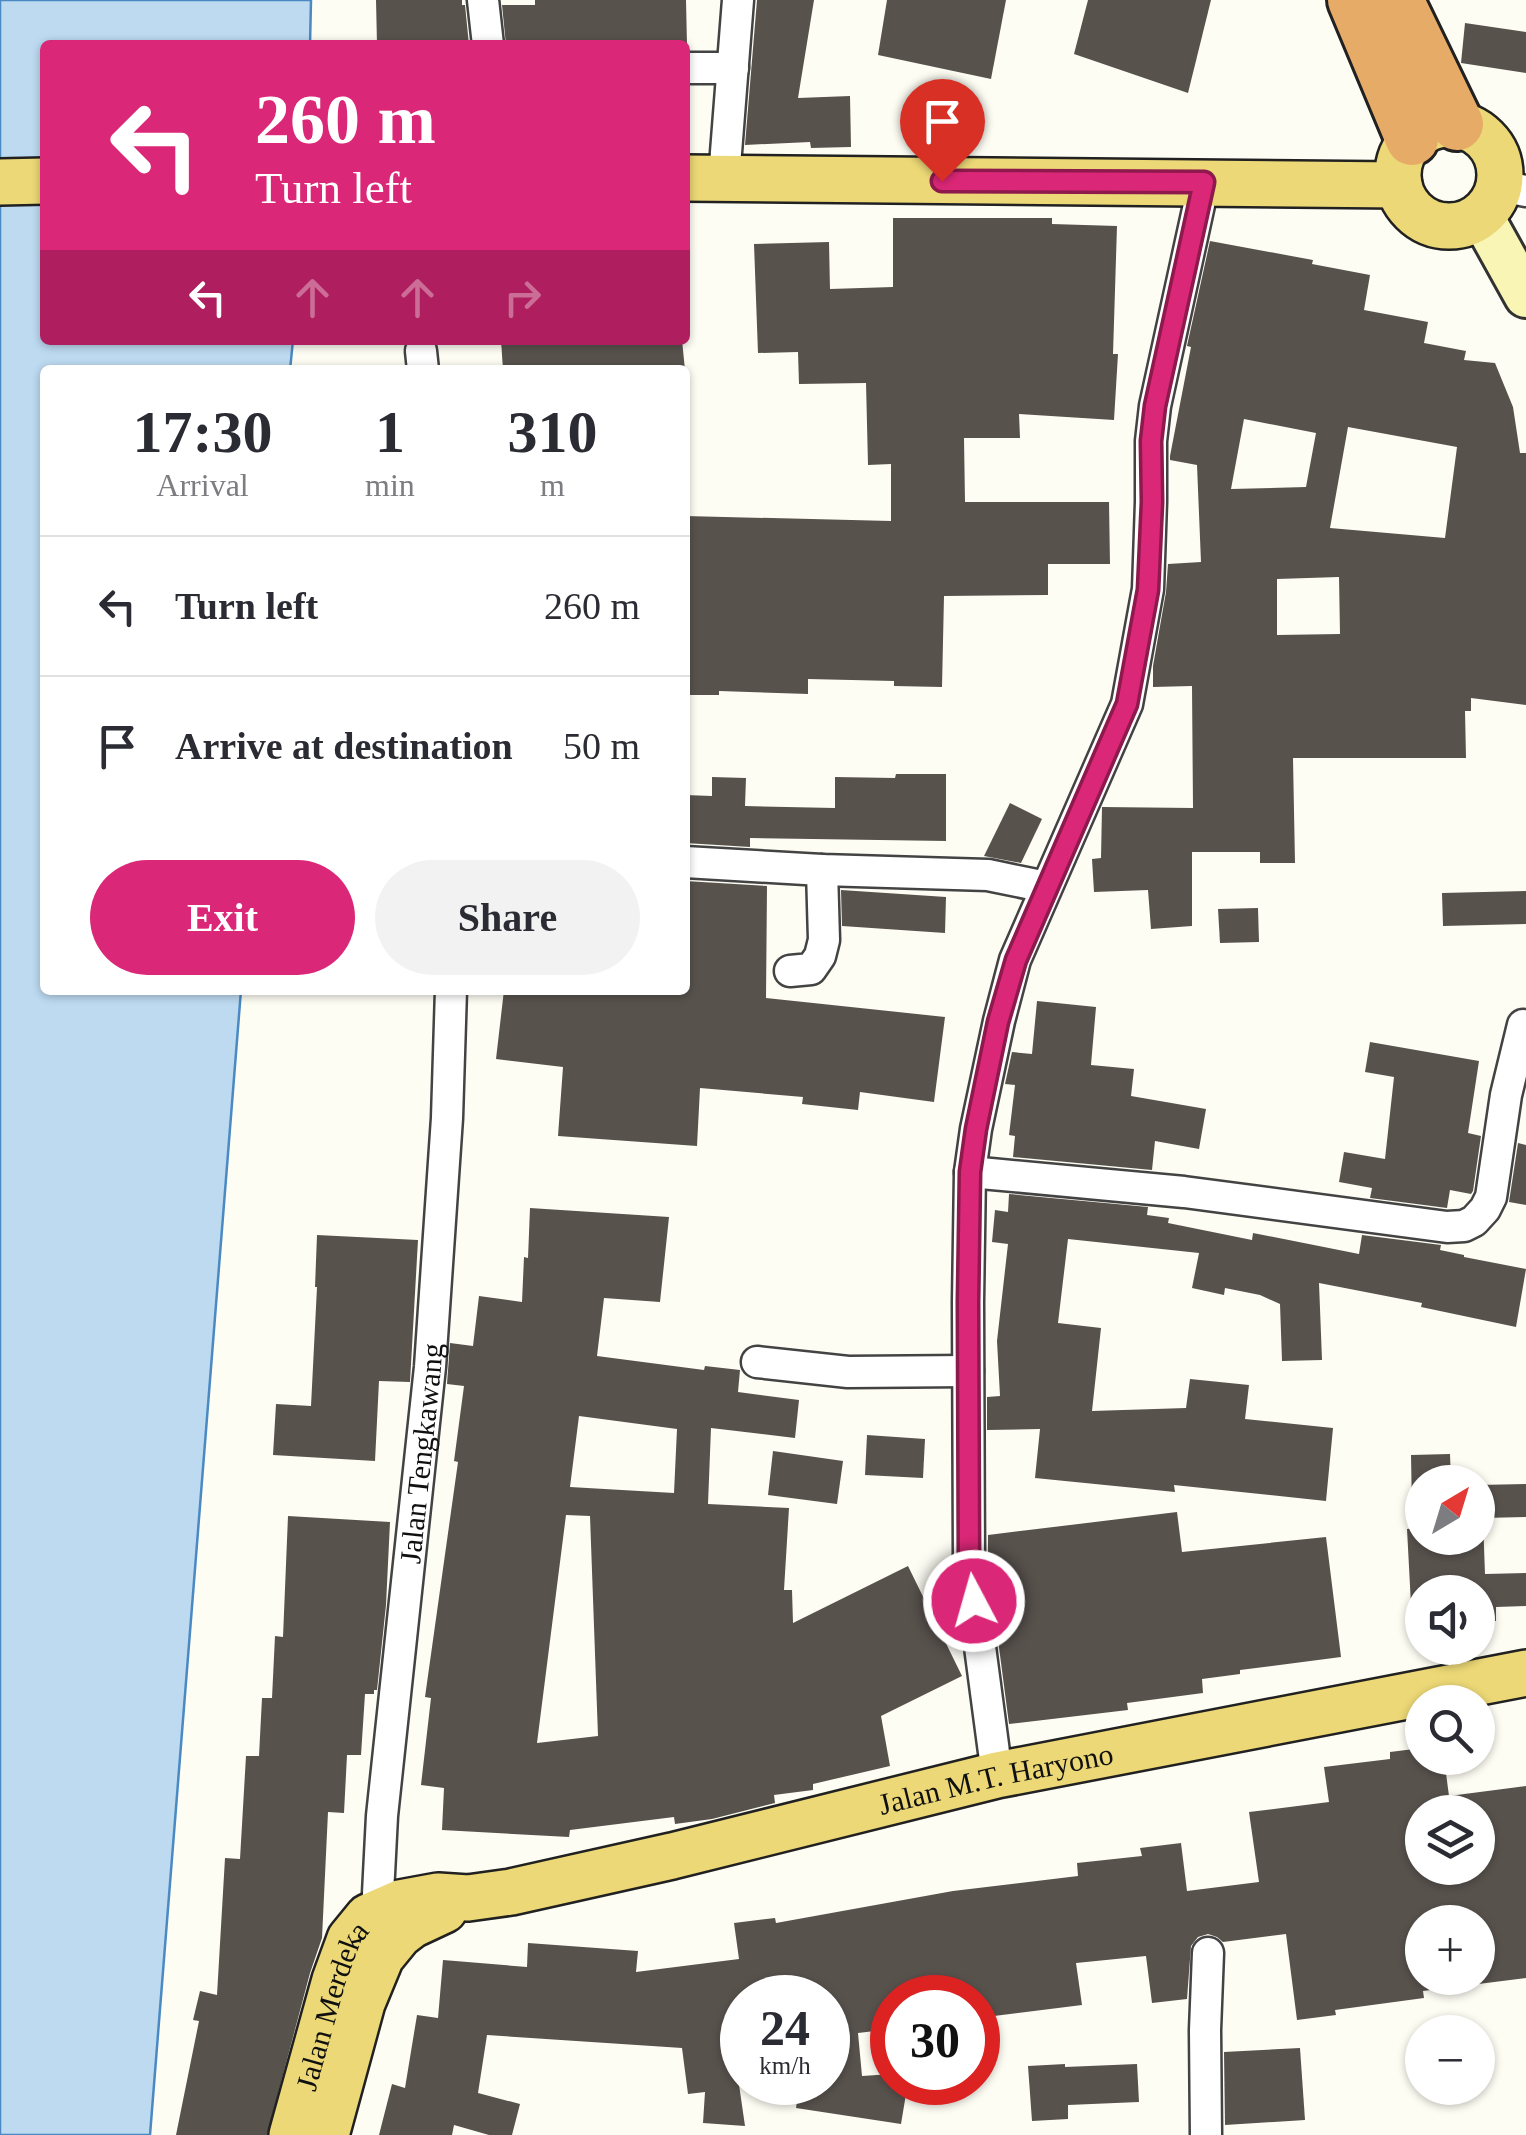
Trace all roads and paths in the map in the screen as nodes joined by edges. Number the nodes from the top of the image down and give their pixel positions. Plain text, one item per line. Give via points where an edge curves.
1 (483, 0) edge
2 (738, 0) edge
3 (1354, 0) edge
4 (1397, 0) edge
5 (487, 40) edge
6 (690, 68) edge
7 (733, 68) junction
8 (1422, 149) junction
9 (704, 178) edge
10 (40, 181) edge
11 (0, 182) edge
12 (1204, 182) junction
13 (1502, 197) edge
14 (1526, 296) edge
15 (690, 862) edge
16 (822, 870) junction
17 (1046, 887) junction
18 (790, 971) dead end
19 (451, 995) edge
20 (1522, 1025) dead end
21 (970, 1172) junction
22 (757, 1362) dead end
23 (968, 1371) junction
24 (1526, 1673) edge
25 (997, 1775) junction
26 (396, 1914) junction
27 (1208, 1954) dead end
28 (292, 2135) edge
29 (326, 2135) edge
30 (1206, 2135) edge

1 - 5 street
2 - 7 street
3 - 8 highway
4 - 8 highway
6 - 7 street
7 - 9 street
8 - 12 main road
8 - 13 main road via 1473,130 1496,153
8 - 13 main road via 1405,201 1417,214 1449,226 1466,223
9 - 12 main road
10 - 11 main road
12 - 17 street via 1155,406 1148,590 1127,704
13 - 14 street
15 - 16 street
16 - 17 street via 988,875
16 - 18 street via 823,948 811,969
17 - 21 street via 998,1022
19 - 26 street, Jalan Tengkawang via 430,1367 382,1816
20 - 21 street via 1491,1196 1464,1226
21 - 23 street
22 - 23 street via 848,1372
23 - 25 street via 969,1564
24 - 25 main road, Jalan M.T. Haryono
25 - 26 main road, Jalan M.T. Haryono via 672,1856
26 - 28 main road, Jalan Merdeka via 368,1918 343,1955
26 - 29 main road, Jalan Merdeka via 362,2003
27 - 30 street

